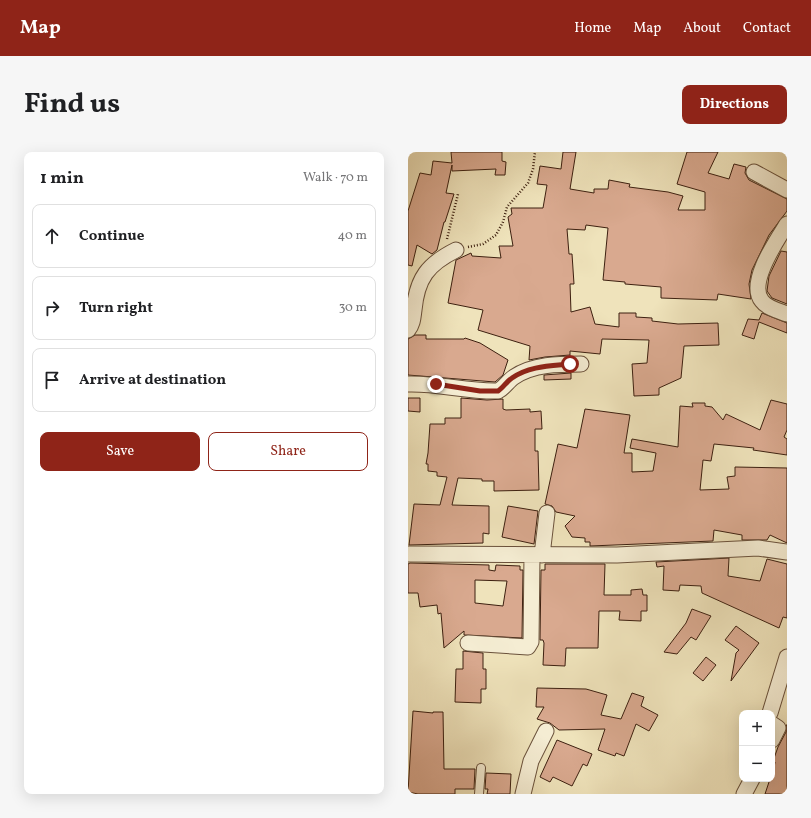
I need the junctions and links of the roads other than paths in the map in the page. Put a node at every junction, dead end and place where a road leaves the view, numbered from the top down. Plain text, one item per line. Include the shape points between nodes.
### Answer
1 (754, 172) dead end
2 (787, 190) edge
3 (787, 224) edge
4 (450, 253) road end
5 (787, 314) edge
6 (408, 330) edge
7 (581, 364) dead end
8 (408, 384) edge
9 (548, 513) dead end
10 (787, 552) edge
11 (408, 554) edge
12 (537, 555) junction
13 (468, 643) dead end
14 (787, 657) edge
15 (771, 710) edge
16 (775, 726) edge
17 (546, 732) dead end
18 (775, 734) edge
19 (482, 768) dead end
20 (750, 782) edge
21 (479, 794) edge
22 (524, 794) edge
23 (744, 794) edge

1 - 2 street
3 - 5 street via 762,268 759,291 761,301 767,306
4 - 6 street via 436,260 423,276
7 - 8 street via 530,369 512,378 498,391 480,391 436,384
9 - 12 street
10 - 12 street via 758,548 648,555
11 - 12 street
12 - 13 street via 531,642 528,647
14 - 15 street
16 - 18 street via 778,728
17 - 22 street via 531,761
19 - 21 lane
20 - 23 street

